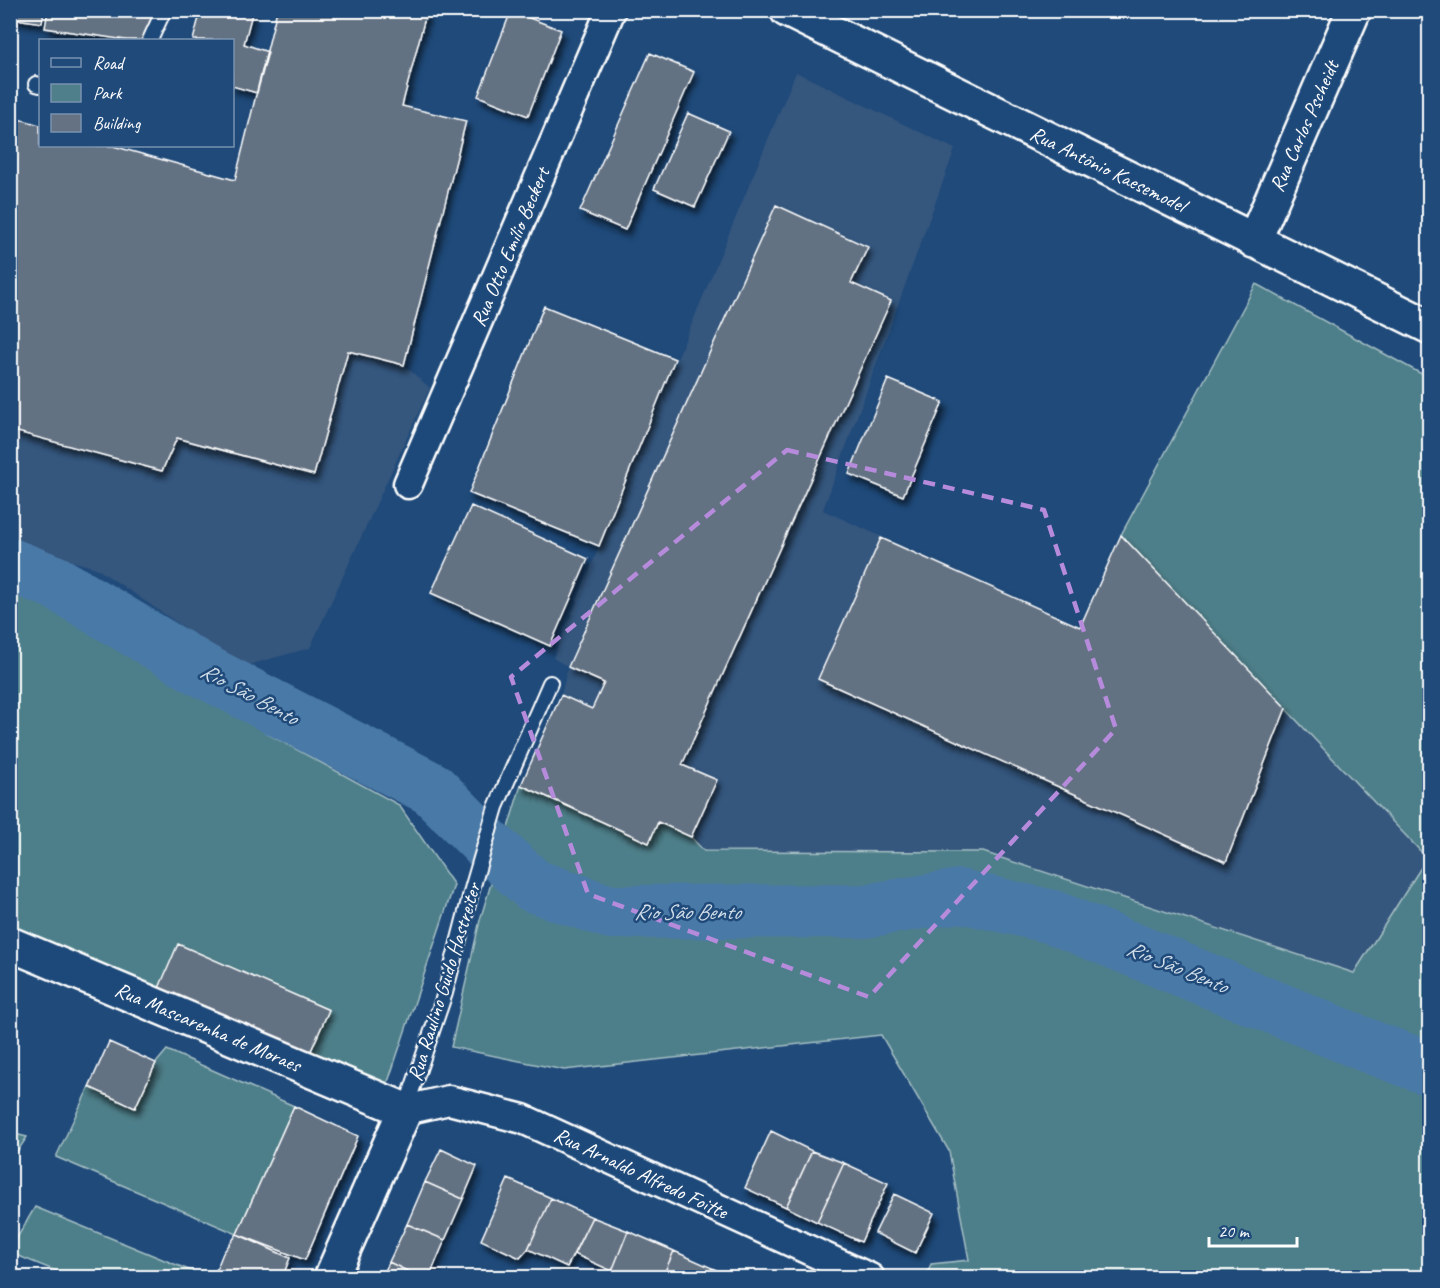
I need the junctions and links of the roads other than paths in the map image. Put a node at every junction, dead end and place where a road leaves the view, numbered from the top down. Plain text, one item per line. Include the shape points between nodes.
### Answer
1 (164, 10) edge
2 (611, 10) edge
3 (787, 10) edge
4 (1354, 10) edge
5 (150, 39) edge
6 (1254, 241) junction
7 (1430, 327) edge
8 (408, 484) dead end
9 (550, 683) dead end
10 (10, 944) edge
11 (405, 1110) junction
12 (332, 1278) edge
13 (870, 1278) edge

1 - 5 lane
2 - 8 street, Rua Otto Emílio Beckert
3 - 6 main road, Rua Antônio Kaesemodel
4 - 6 main road, Rua Carlos Pscheidt
6 - 7 main road, Rua Antônio Kaesemodel
9 - 11 lane, Rua Raulino Guido Hastreiter via 496,807 445,993
10 - 11 main road, Rua Mascarenha de Moraes
11 - 12 main road, Rua Raulino Guido Hastreiter
11 - 13 street, Rua Arnaldo Alfredo Foitte via 449,1100 524,1119

